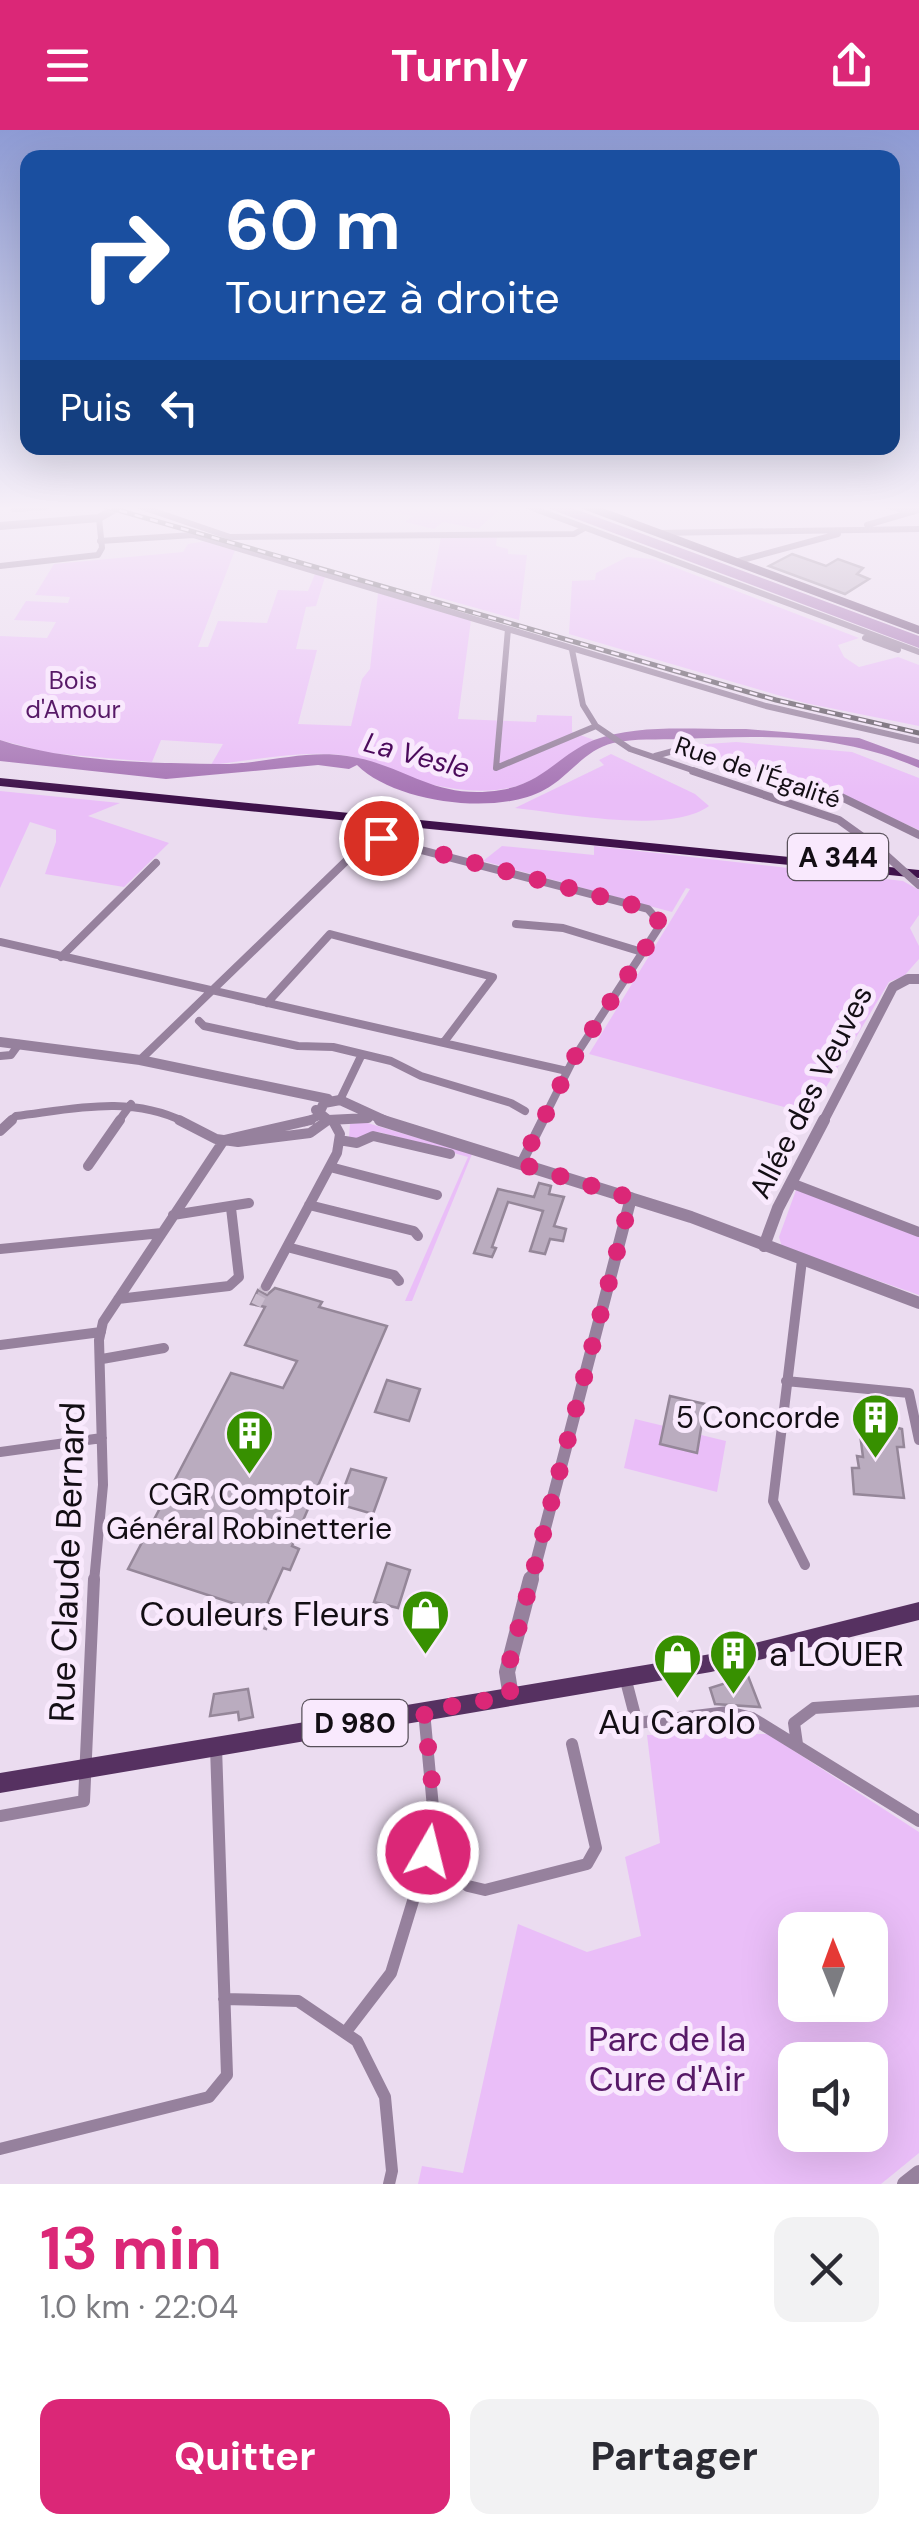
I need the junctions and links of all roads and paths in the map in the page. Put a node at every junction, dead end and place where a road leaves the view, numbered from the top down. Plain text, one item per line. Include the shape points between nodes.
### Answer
1 (417, 602) edge
2 (786, 602) edge
3 (842, 602) edge
4 (508, 629) junction
5 (919, 630) edge
6 (571, 649) junction
7 (919, 654) edge
8 (596, 726) junction
9 (607, 735) joint
10 (919, 742) edge
11 (655, 756) junction
12 (0, 778) edge
13 (919, 835) edge
14 (156, 863) dead end
15 (919, 866) edge
16 (919, 874) edge
17 (919, 885) edge
18 (516, 924) dead end
19 (0, 942) edge
20 (642, 952) junction
21 (61, 957) junction
22 (919, 979) edge
23 (210, 992) junction
24 (266, 1003) junction
25 (199, 1021) dead end
26 (0, 1042) edge
27 (444, 1042) junction
28 (18, 1044) junction
29 (362, 1054) junction
30 (0, 1056) edge
31 (140, 1060) junction
32 (567, 1072) junction
33 (276, 1091) junction
34 (340, 1102) junction
35 (131, 1104) junction
36 (525, 1111) dead end
37 (328, 1118) junction
38 (377, 1119) junction
39 (0, 1130) edge
40 (224, 1140) junction
41 (340, 1140) junction
42 (450, 1154) dead end
43 (521, 1164) junction
44 (88, 1166) dead end
45 (330, 1167) junction
46 (791, 1183) junction
47 (437, 1195) dead end
48 (249, 1203) dead end
49 (630, 1204) junction
50 (309, 1206) junction
51 (231, 1208) junction
52 (173, 1215) junction
53 (919, 1232) edge
54 (162, 1233) junction
55 (418, 1236) dead end
56 (760, 1245) junction
57 (287, 1247) junction
58 (0, 1250) edge
59 (802, 1260) junction
60 (399, 1281) dead end
61 (266, 1286) tunnel mouth
62 (118, 1298) junction
63 (919, 1304) edge
64 (101, 1332) junction
65 (0, 1345) edge
66 (164, 1348) dead end
67 (102, 1359) junction
68 (786, 1381) junction
69 (102, 1438) junction
70 (919, 1440) edge
71 (0, 1452) edge
72 (805, 1565) dead end
73 (919, 1610) edge
74 (625, 1677) junction
75 (511, 1696) junction
76 (919, 1702) edge
77 (424, 1711) junction
78 (637, 1724) joint
79 (572, 1744) dead end
80 (216, 1746) junction
81 (798, 1746) junction
82 (87, 1768) junction
83 (0, 1783) edge
84 (0, 1816) edge
85 (919, 1820) edge
86 (428, 1852) junction
87 (224, 1999) junction
88 (345, 2033) junction
89 (0, 2148) edge
90 (919, 2173) edge
91 (390, 2184) edge
92 (905, 2184) edge

1 - 4 street
2 - 7 street
3 - 5 main road
4 - 6 street
4 - 8 street via 496,768
6 - 8 street via 580,703
6 - 10 street via 806,718
8 - 9 street
9 - 11 street, Rue de l'Égalité
11 - 13 street via 677,750 829,792
11 - 17 street, Rue de l'Égalité, bridge via 828,815
12 - 15 highway, A 344
12 - 16 highway, A 344
14 - 21 street
18 - 20 street via 563,928
19 - 21 street
20 - 23 street via 661,924 648,909 371,837
20 - 32 street
21 - 23 street
22 - 46 street, Allée des Veuves via 893,987
23 - 24 street
23 - 31 street
24 - 27 street
24 - 27 street via 330,934 493,978
25 - 29 street
26 - 28 street
27 - 32 street
28 - 30 street via 11,1055
28 - 31 street
29 - 34 street
29 - 36 street
31 - 33 street
32 - 43 street
33 - 34 street
33 - 37 street
34 - 37 street via 321,1106
34 - 37 street via 348,1113
34 - 38 street
35 - 39 street via 16,1116
35 - 40 street
35 - 44 street
37 - 38 street
37 - 40 street via 310,1133
37 - 41 street
38 - 43 street
40 - 52 street, Rue Claude Bernard
41 - 42 street via 357,1143 373,1136
41 - 45 street
43 - 49 street
45 - 47 street
45 - 50 street
46 - 53 street
46 - 56 street, Allée des Veuves
48 - 51 street
49 - 56 street
49 - 75 street via 507,1672
50 - 55 street
50 - 57 street
51 - 52 street
51 - 62 street via 239,1278 229,1286
52 - 54 street, Rue Claude Bernard
54 - 58 street
54 - 62 street, Rue Claude Bernard
56 - 59 street
57 - 60 street
57 - 61 street
59 - 63 street
59 - 68 street
62 - 64 street, Rue Claude Bernard
64 - 65 street
64 - 67 street, Rue Claude Bernard
66 - 67 street, Rue Claude Bernard
67 - 69 street, Rue Claude Bernard
68 - 70 street via 910,1393
68 - 72 street via 773,1501
69 - 71 street
69 - 82 street, Rue Claude Bernard
73 - 74 main road, D 980 via 711,1663
74 - 75 main road, D 980
74 - 78 street
75 - 77 main road, D 980
76 - 81 street via 814,1708 794,1723
77 - 80 main road, D 980
77 - 86 street via 436,1818
78 - 81 street via 728,1712 752,1718
79 - 86 street via 596,1848 587,1864 485,1890 468,1886
80 - 82 main road, D 980
80 - 87 street
81 - 85 street
82 - 83 main road, D 980
82 - 84 street via 84,1802
86 - 88 street via 390,1973
87 - 88 street via 298,2001
87 - 89 street via 227,2075 210,2097
88 - 91 street via 357,2041 385,2097
90 - 92 street

